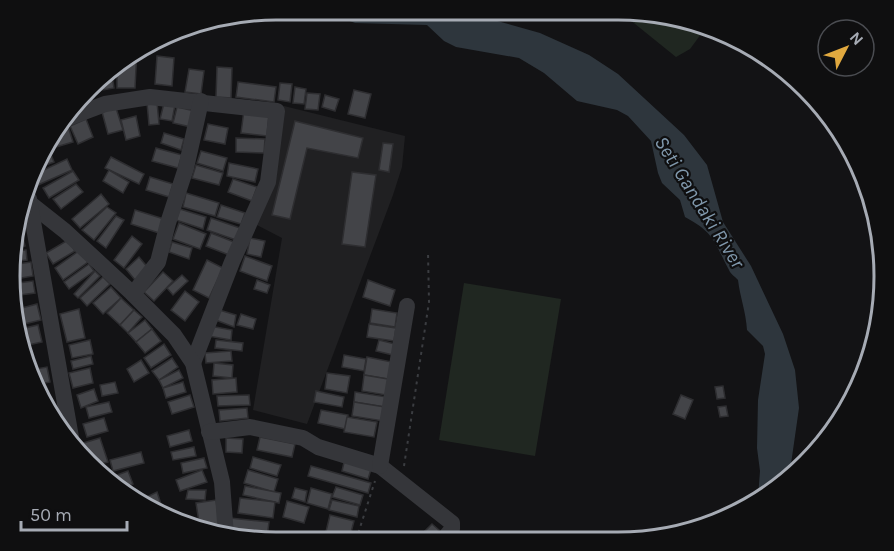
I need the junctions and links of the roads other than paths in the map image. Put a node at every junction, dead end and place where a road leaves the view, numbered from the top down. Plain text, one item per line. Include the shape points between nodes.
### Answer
1 (201, 101) junction
2 (76, 115) edge
3 (31, 200) edge
4 (28, 208) edge
5 (133, 294) junction
6 (407, 306) dead end
7 (193, 363) junction
8 (69, 427) edge
9 (209, 432) junction
10 (380, 466) junction
11 (225, 527) edge
12 (450, 532) edge

1 - 2 street via 150,97 105,104
1 - 5 street via 158,262
1 - 7 street via 277,111 268,182
3 - 5 street
4 - 8 street
5 - 7 street via 174,335
6 - 10 street
7 - 9 street
9 - 10 street via 250,427 303,438 318,447
9 - 11 street via 222,482
10 - 12 street via 452,523

